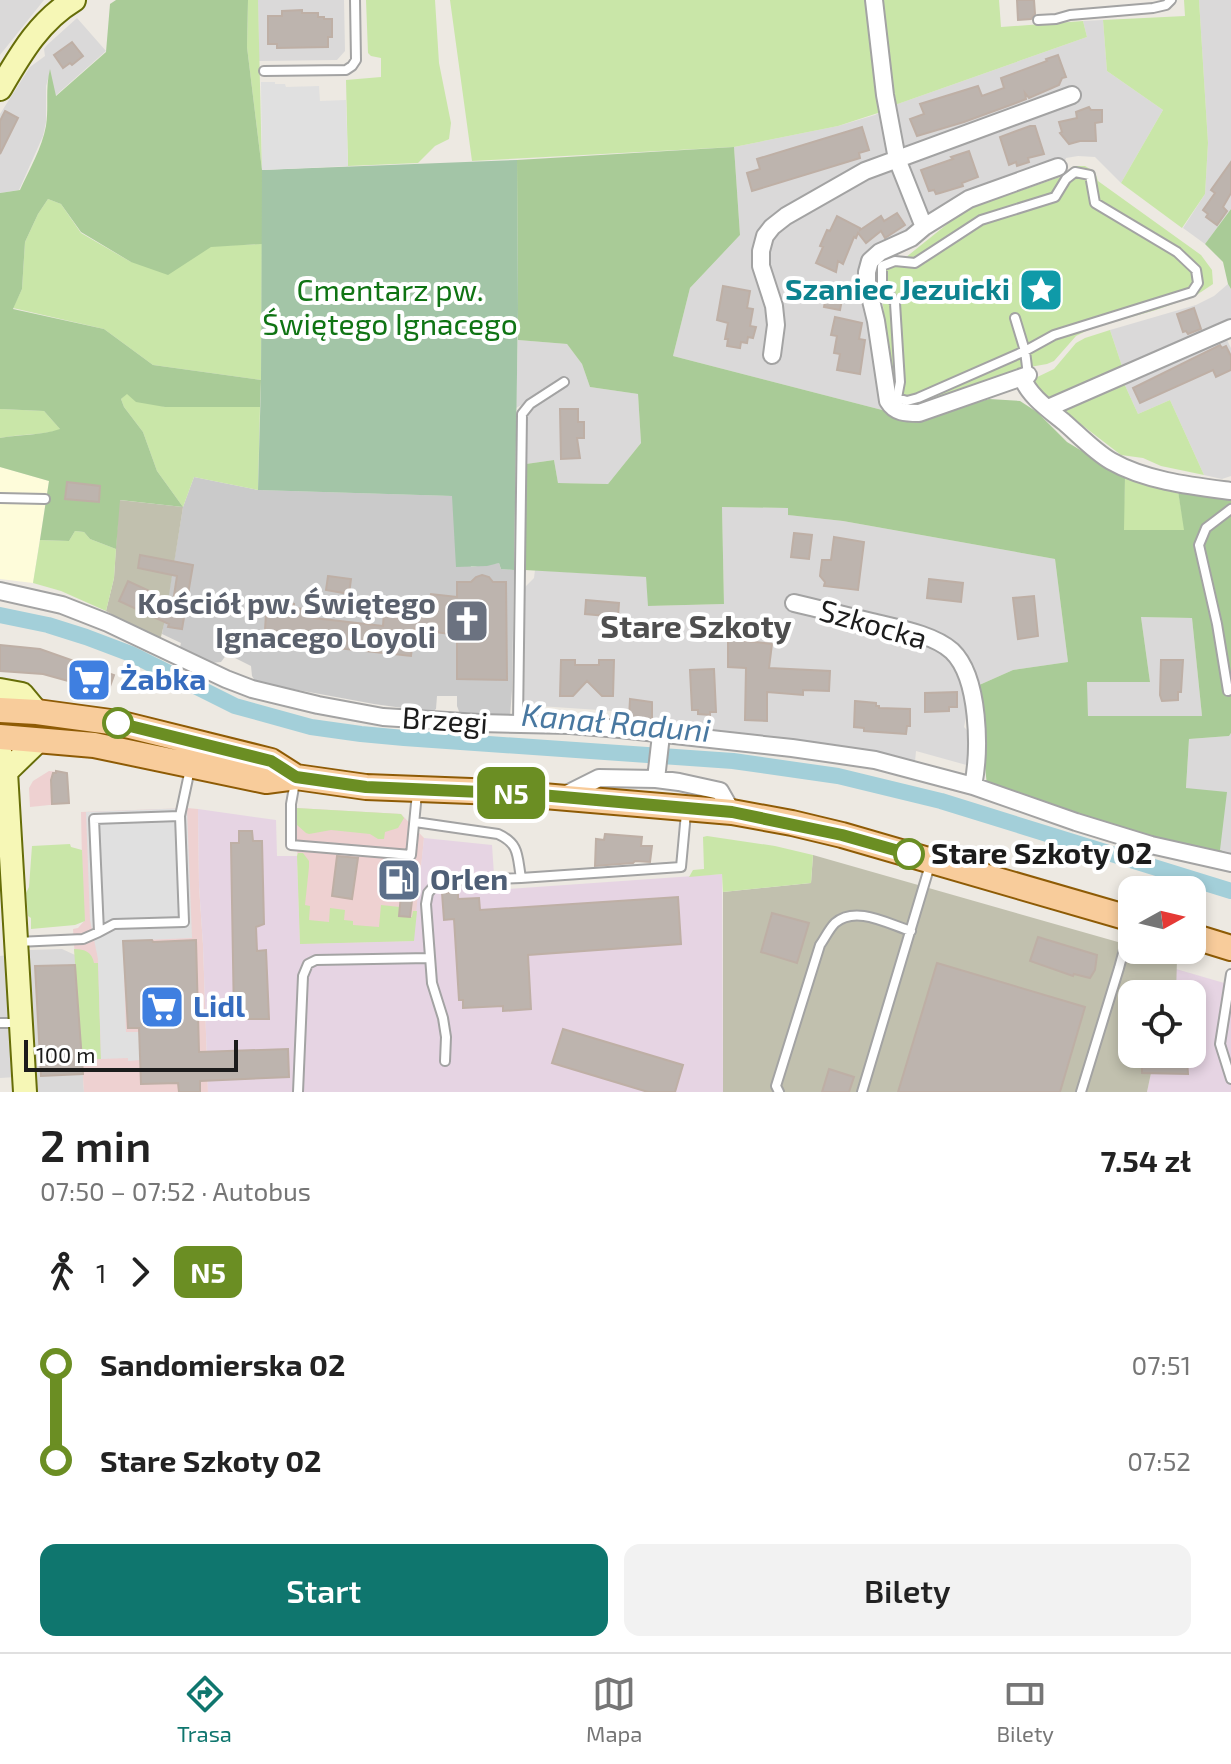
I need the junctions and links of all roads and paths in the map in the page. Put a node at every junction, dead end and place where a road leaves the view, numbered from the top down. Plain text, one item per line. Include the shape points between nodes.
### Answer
1 (74, 0) edge
2 (355, 0) edge
3 (874, 0) edge
4 (1083, 0) edge
5 (1171, 0) edge
6 (1084, 13) junction
7 (1038, 20) dead end
8 (264, 71) dead end
9 (0, 89) edge
10 (1072, 95) dead end
11 (897, 159) junction
12 (1058, 167) dead end
13 (924, 227) junction
14 (1015, 318) dead end
15 (1231, 328) edge
16 (1025, 351) junction
17 (772, 355) dead end
18 (1025, 376) junction
19 (564, 382) dead end
20 (1048, 408) junction
21 (1231, 491) edge
22 (0, 498) edge
23 (45, 499) dead end
24 (1231, 509) edge
25 (0, 591) edge
26 (794, 603) dead end
27 (0, 690) edge
28 (1228, 691) dead end
29 (0, 710) edge
30 (37, 712) junction
31 (518, 724) junction
32 (0, 737) edge
33 (661, 738) junction
34 (39, 740) junction
35 (2, 763) edge
36 (191, 764) junction
37 (657, 772) junction
38 (296, 777) junction
39 (973, 786) junction
40 (417, 789) junction
41 (561, 797) junction
42 (687, 808) junction
43 (732, 812) junction
44 (180, 816) junction
45 (415, 822) junction
46 (932, 861) junction
47 (1231, 863) edge
48 (521, 878) junction
49 (1118, 915) edge
50 (911, 931) junction
51 (99, 932) junction
52 (1206, 940) edge
53 (16, 942) junction
54 (1231, 948) edge
55 (430, 958) junction
56 (1120, 964) edge
57 (1231, 974) edge
58 (10, 1023) edge
59 (445, 1061) dead end
60 (1231, 1079) edge
61 (25, 1092) edge
62 (298, 1092) edge
63 (779, 1092) edge
64 (862, 1092) edge
65 (1081, 1092) edge

1 - 9 street via 33,35
2 - 8 lane via 352,66
3 - 11 street
4 - 6 lane
5 - 6 lane via 1153,8
6 - 7 lane
10 - 11 street
11 - 13 street
11 - 17 street via 786,216 765,236 761,266 774,306
12 - 13 street via 969,199
13 - 18 street via 880,252 867,272 892,408 919,413
14 - 16 lane
15 - 20 street
16 - 16 lane via 918,398 897,398 895,303 882,284 882,266 915,263 981,220 1055,197 1075,172 1090,175 1095,203 1177,252 1196,270 1198,283 1192,292 1054,335
16 - 18 lane
18 - 20 street via 1026,387
19 - 31 lane via 522,414
20 - 21 street via 1110,461 1143,474
22 - 23 lane
24 - 28 lane via 1206,528 1199,545
25 - 31 street, Brzegi via 62,605 252,689 383,717
26 - 39 street, Szkocka via 916,633 952,652 972,691 977,752
27 - 30 street via 22,694
29 - 30 main road
30 - 38 main road via 118,723 256,757
31 - 33 street, Brzegi via 570,725
32 - 34 main road
33 - 37 street
33 - 39 street, Brzegi via 875,760
34 - 35 street
34 - 36 main road
35 - 53 street
36 - 38 main road via 266,781
36 - 44 lane
37 - 41 street via 599,778
37 - 43 street via 720,791
38 - 40 main road
38 - 45 lane via 291,848 411,855
39 - 47 street, Brzegi via 1091,827
40 - 41 main road
40 - 45 lane
41 - 42 main road
42 - 43 main road
42 - 48 lane via 681,867
43 - 46 main road
44 - 51 lane via 184,922 114,924
44 - 51 lane via 94,819
45 - 48 lane via 510,840
46 - 49 main road
46 - 50 lane
48 - 55 lane via 435,885 426,904
50 - 63 lane via 861,915 843,917 832,926 820,945 776,1086
50 - 64 lane
51 - 53 lane via 83,939
52 - 54 main road
53 - 58 street
55 - 59 lane via 446,1037
55 - 62 lane via 308,964 303,976
56 - 65 lane
57 - 60 lane via 1220,1044
58 - 61 street

